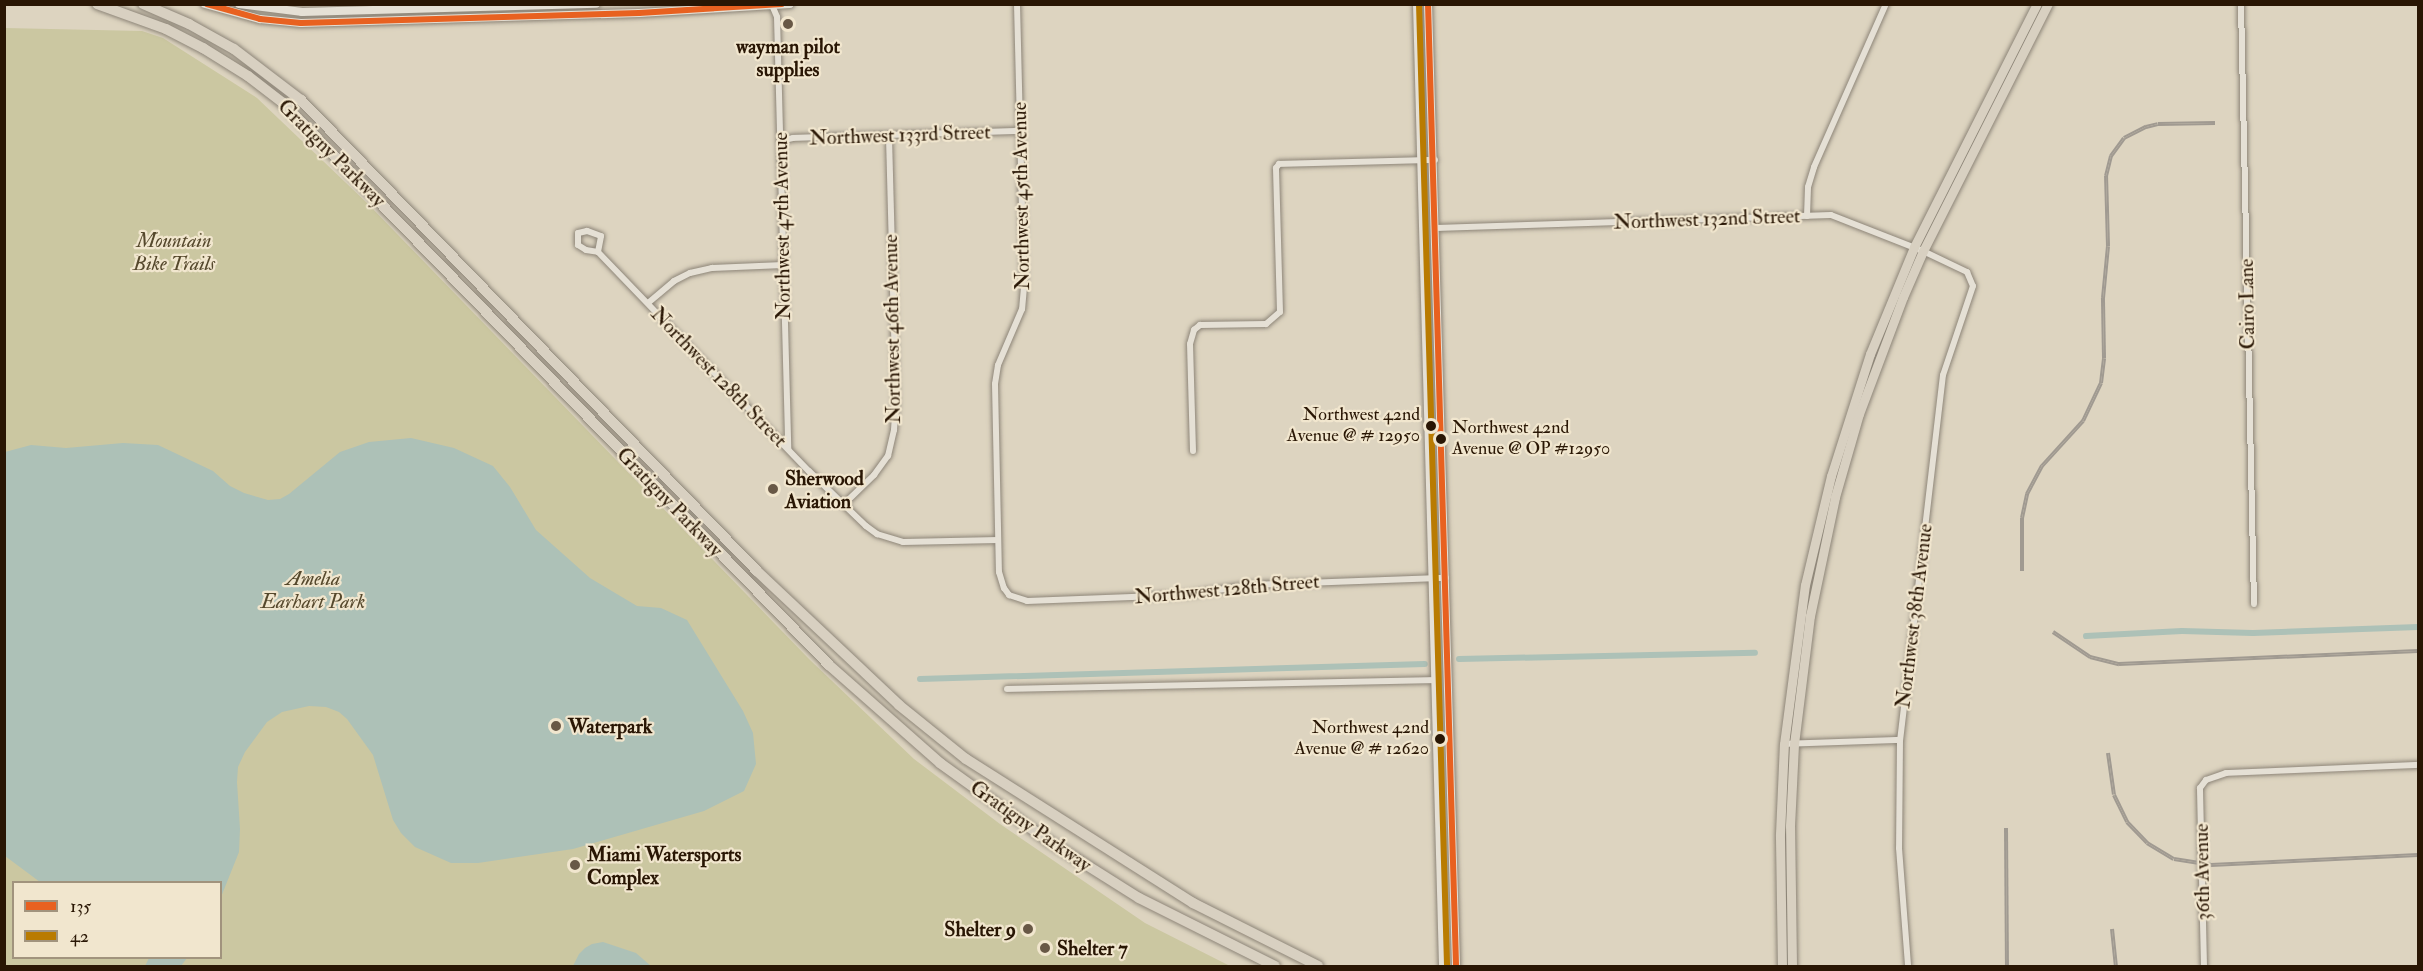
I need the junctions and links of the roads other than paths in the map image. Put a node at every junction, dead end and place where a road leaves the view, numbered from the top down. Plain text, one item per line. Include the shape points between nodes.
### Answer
1 (97, 4) edge
2 (143, 4) edge
3 (205, 4) edge
4 (239, 4) edge
5 (596, 4) edge
6 (790, 4) edge
7 (1017, 4) edge
8 (1417, 4) edge
9 (1428, 4) edge
10 (1886, 4) edge
11 (2037, 4) edge
12 (2048, 4) edge
13 (2241, 4) edge
14 (770, 5) edge
15 (435, 9) junction
16 (435, 20) junction
17 (1020, 131) junction
18 (889, 135) junction
19 (780, 141) junction
20 (1434, 160) junction
21 (1421, 161) junction
22 (1807, 216) junction
23 (1423, 228) junction
24 (1436, 228) junction
25 (1919, 249) junction
26 (598, 252) dead end
27 (783, 265) junction
28 (1967, 272) joint
29 (648, 303) junction
30 (788, 449) junction
31 (1193, 451) dead end
32 (1443, 453) junction
33 (1429, 454) junction
34 (844, 504) junction
35 (1431, 515) junction
36 (1444, 515) junction
37 (998, 540) junction
38 (1432, 578) junction
39 (1446, 578) junction
40 (1010, 595) joint
41 (2254, 604) dead end
42 (1435, 680) junction
43 (1007, 689) dead end
44 (1900, 740) junction
45 (1789, 744) junction
46 (2418, 765) edge
47 (1438, 793) junction
48 (1452, 793) junction
49 (1455, 924) junction
50 (1442, 925) junction
51 (1275, 966) edge
52 (1318, 966) edge
53 (1443, 966) edge
54 (1456, 966) edge
55 (1782, 966) edge
56 (1792, 966) edge
57 (1908, 966) edge
58 (2204, 966) edge

1 - 51 highway, Gratigny Parkway via 166,29 203,48 283,103 821,657 940,763 1050,842 1139,898
2 - 52 highway, Gratigny Parkway via 234,49 301,100 757,571 899,705 966,759 1183,896
3 - 16 main road via 236,15 274,21
4 - 15 main road via 302,12
5 - 15 main road
6 - 14 main road
7 - 17 street, Northwest 45th Avenue
8 - 21 main road
9 - 20 main road
10 - 22 street via 1814,167 1808,187
11 - 25 main road
12 - 25 main road
13 - 41 street, Cairo Lane
14 - 16 main road via 683,12
14 - 19 street, Northwest 47th Avenue via 777,17
15 - 16 main road
17 - 18 street, Northwest 133rd Street
17 - 37 street, Northwest 45th Avenue via 1023,309 998,365 995,384
18 - 19 street, Northwest 133rd Street
18 - 34 street, Northwest 46th Avenue via 896,404 893,436 888,456
19 - 27 street, Northwest 47th Avenue
20 - 21 street
20 - 24 main road
21 - 23 main road
21 - 31 street via 1279,164 1275,173 1280,312 1266,324 1200,326 1194,330 1190,344
22 - 24 street, Northwest 132nd Street
22 - 25 street, Northwest 132nd Street via 1831,215
23 - 24 main road
23 - 33 main road
24 - 32 main road
25 - 28 street, Northwest 132nd Street
25 - 45 main road via 1874,371 1836,497 1810,616
26 - 29 street, Northwest 128th Street
27 - 29 street via 712,268 690,273
27 - 30 street, Northwest 47th Avenue
28 - 44 street, Northwest 38th Avenue via 1973,286 1943,375
29 - 30 street, Northwest 128th Street
30 - 34 street, Northwest 128th Street
32 - 33 main road
32 - 36 main road
33 - 35 main road
34 - 37 street, Northwest 128th Street via 877,534 903,542
35 - 36 main road
35 - 38 main road
36 - 39 main road
37 - 40 street, Northwest 45th Avenue via 1000,578
38 - 39 street, Northwest 128th Street
38 - 40 street, Northwest 128th Street via 1251,585 1184,596 1027,601
38 - 42 main road
39 - 48 main road
42 - 43 street
42 - 47 main road
44 - 45 street
44 - 57 street, Northwest 38th Avenue via 1899,848
45 - 55 main road via 1780,834
45 - 56 main road
46 - 58 street, 36th Avenue via 2226,773 2206,780 2200,788
47 - 48 main road
47 - 50 main road
48 - 49 main road
49 - 50 main road
49 - 54 main road
50 - 53 main road

